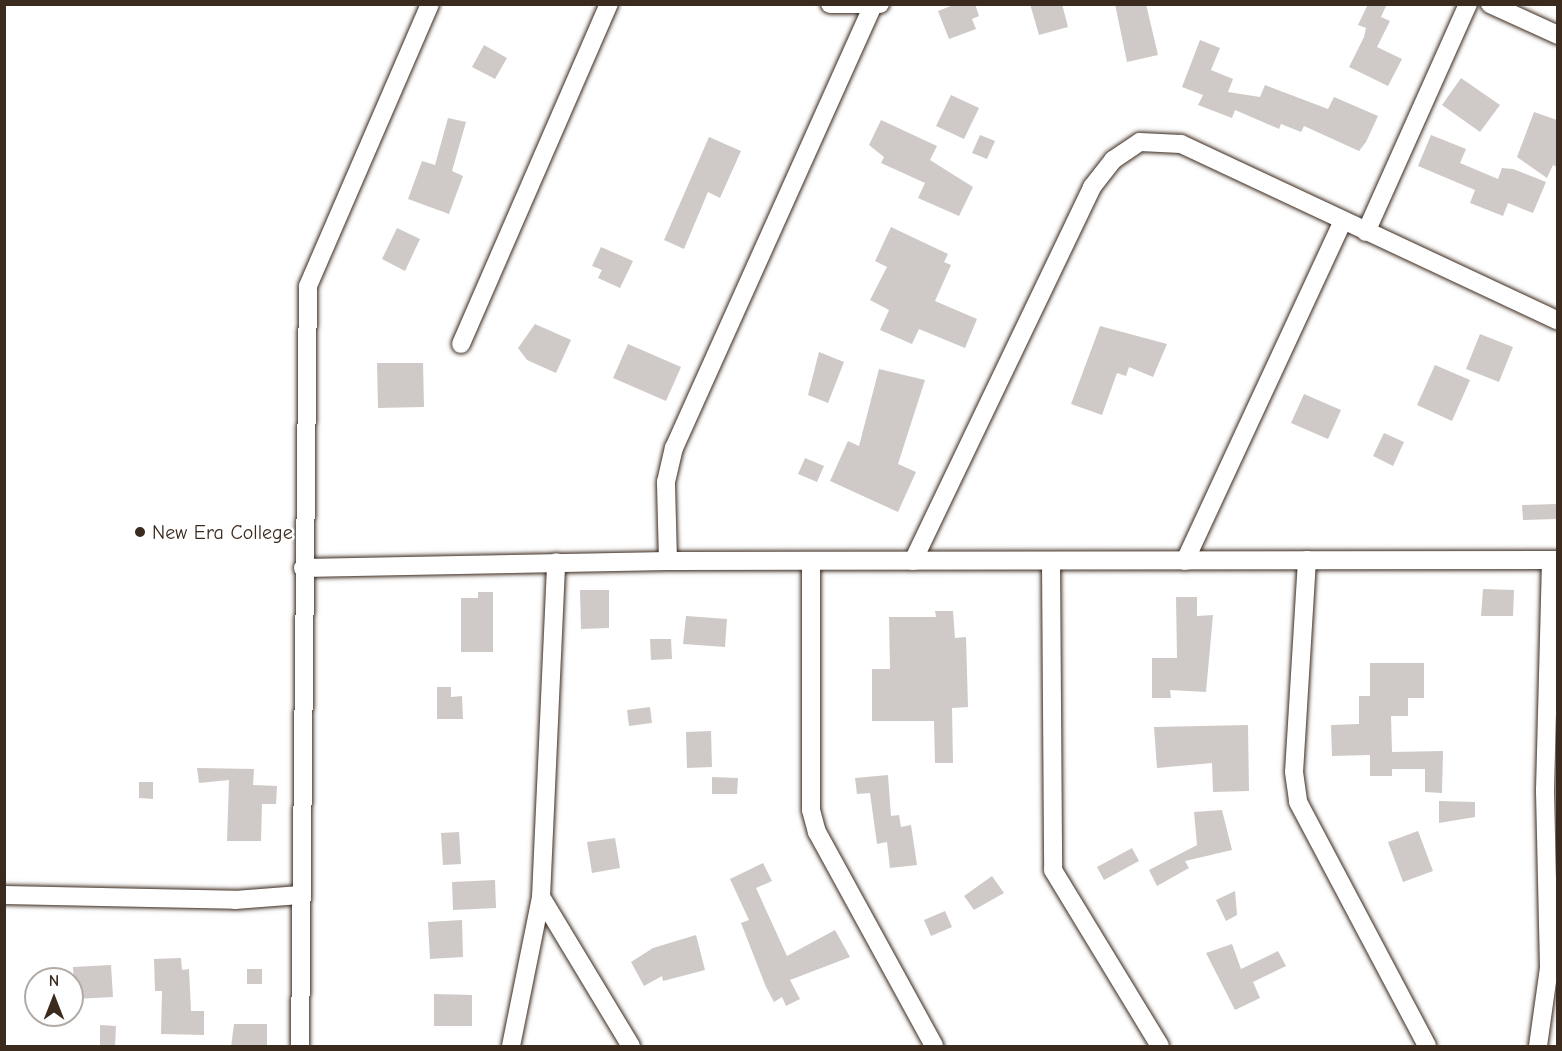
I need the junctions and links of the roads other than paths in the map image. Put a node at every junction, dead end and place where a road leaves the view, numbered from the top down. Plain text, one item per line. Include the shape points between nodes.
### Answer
1 (430, 4) edge
2 (609, 4) edge
3 (830, 4) edge
4 (1468, 4) edge
5 (1490, 4) edge
6 (876, 6) edge
7 (1557, 35) edge
8 (1343, 221) junction
9 (1366, 232) junction
10 (1557, 321) edge
11 (461, 344) dead end
12 (1307, 560) junction
13 (1554, 560) edge
14 (668, 561) junction
15 (913, 561) junction
16 (1051, 561) junction
17 (1185, 561) junction
18 (556, 562) junction
19 (811, 562) junction
20 (303, 568) junction
21 (4, 895) edge
22 (300, 895) junction
23 (541, 897) junction
24 (300, 1047) edge
25 (511, 1047) edge
26 (631, 1047) edge
27 (934, 1047) edge
28 (1160, 1047) edge
29 (1427, 1047) edge
30 (1538, 1047) edge

1 - 20 street via 308,286
2 - 11 street
3 - 6 street
4 - 9 street
5 - 7 street
6 - 14 street via 674,448 666,482
8 - 9 street
8 - 15 street via 1180,144 1150,141 1124,150 1092,187 1049,267
8 - 17 street
9 - 10 street
12 - 13 street
12 - 17 street
12 - 29 street via 1294,772 1298,802
13 - 30 street via 1545,790 1549,968
14 - 18 street
14 - 19 street
15 - 16 street
15 - 19 street
16 - 17 street
16 - 28 street via 1053,870
18 - 20 street
18 - 23 street
19 - 27 street via 811,810 817,832
20 - 22 street
21 - 22 street via 235,900
22 - 24 street
23 - 25 street
23 - 26 street

